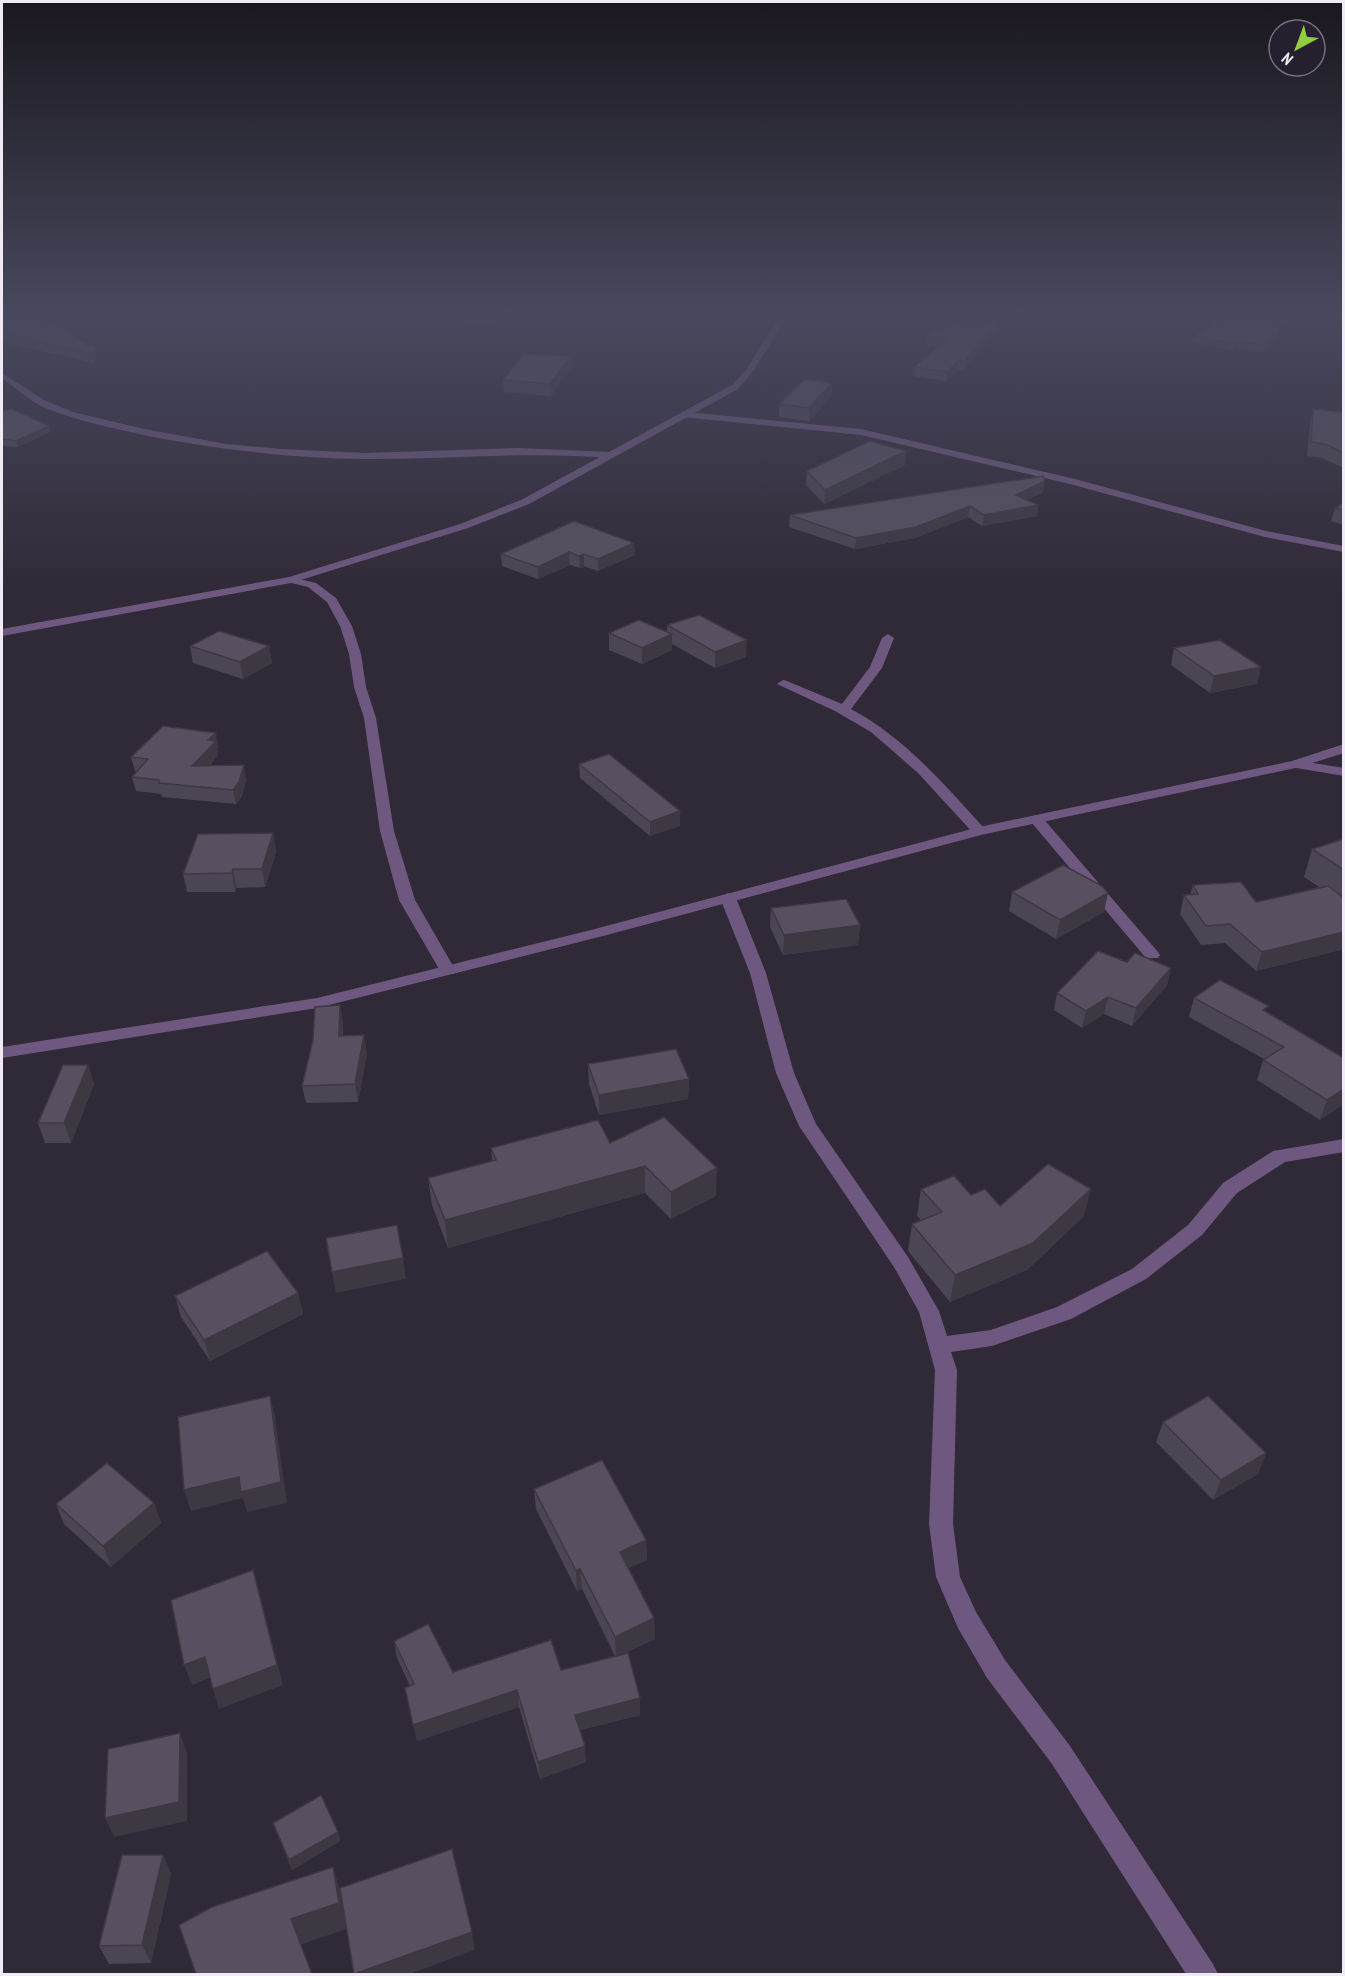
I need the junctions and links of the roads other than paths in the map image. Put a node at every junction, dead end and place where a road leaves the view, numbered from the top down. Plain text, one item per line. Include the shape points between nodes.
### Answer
1 (64, 410) edge
2 (694, 410) edge
3 (686, 415) junction
4 (611, 455) junction
5 (1344, 549) edge
6 (291, 580) junction
7 (2, 633) edge
8 (888, 638) dead end
9 (783, 684) dead end
10 (844, 710) junction
11 (1344, 748) edge
12 (1295, 764) junction
13 (1344, 772) edge
14 (1036, 819) junction
15 (979, 831) junction
16 (728, 898) junction
17 (1152, 956) dead end
18 (448, 971) junction
19 (2, 1053) edge
20 (1344, 1145) edge
21 (940, 1345) junction
22 (1203, 1974) edge

1 - 4 street via 169,437 271,452 346,456 553,451
2 - 3 street
3 - 4 street
3 - 5 street via 861,432 1072,481 1265,534
4 - 6 street via 505,510
6 - 7 street
6 - 18 street via 312,585 332,600 346,626 370,718 387,831 407,900
8 - 10 street via 876,668
9 - 10 street
10 - 15 street via 894,745
11 - 12 street
12 - 13 street
12 - 14 street
14 - 15 street
14 - 17 street
15 - 16 street
16 - 18 street
16 - 21 street via 759,973 785,1073 808,1126 901,1262 929,1311
18 - 19 street via 317,1003
20 - 21 street via 1280,1156 1230,1188 1195,1230 1139,1274 1064,1313 992,1338
21 - 22 street via 946,1370 941,1524 948,1577 967,1620 996,1669 1061,1755

